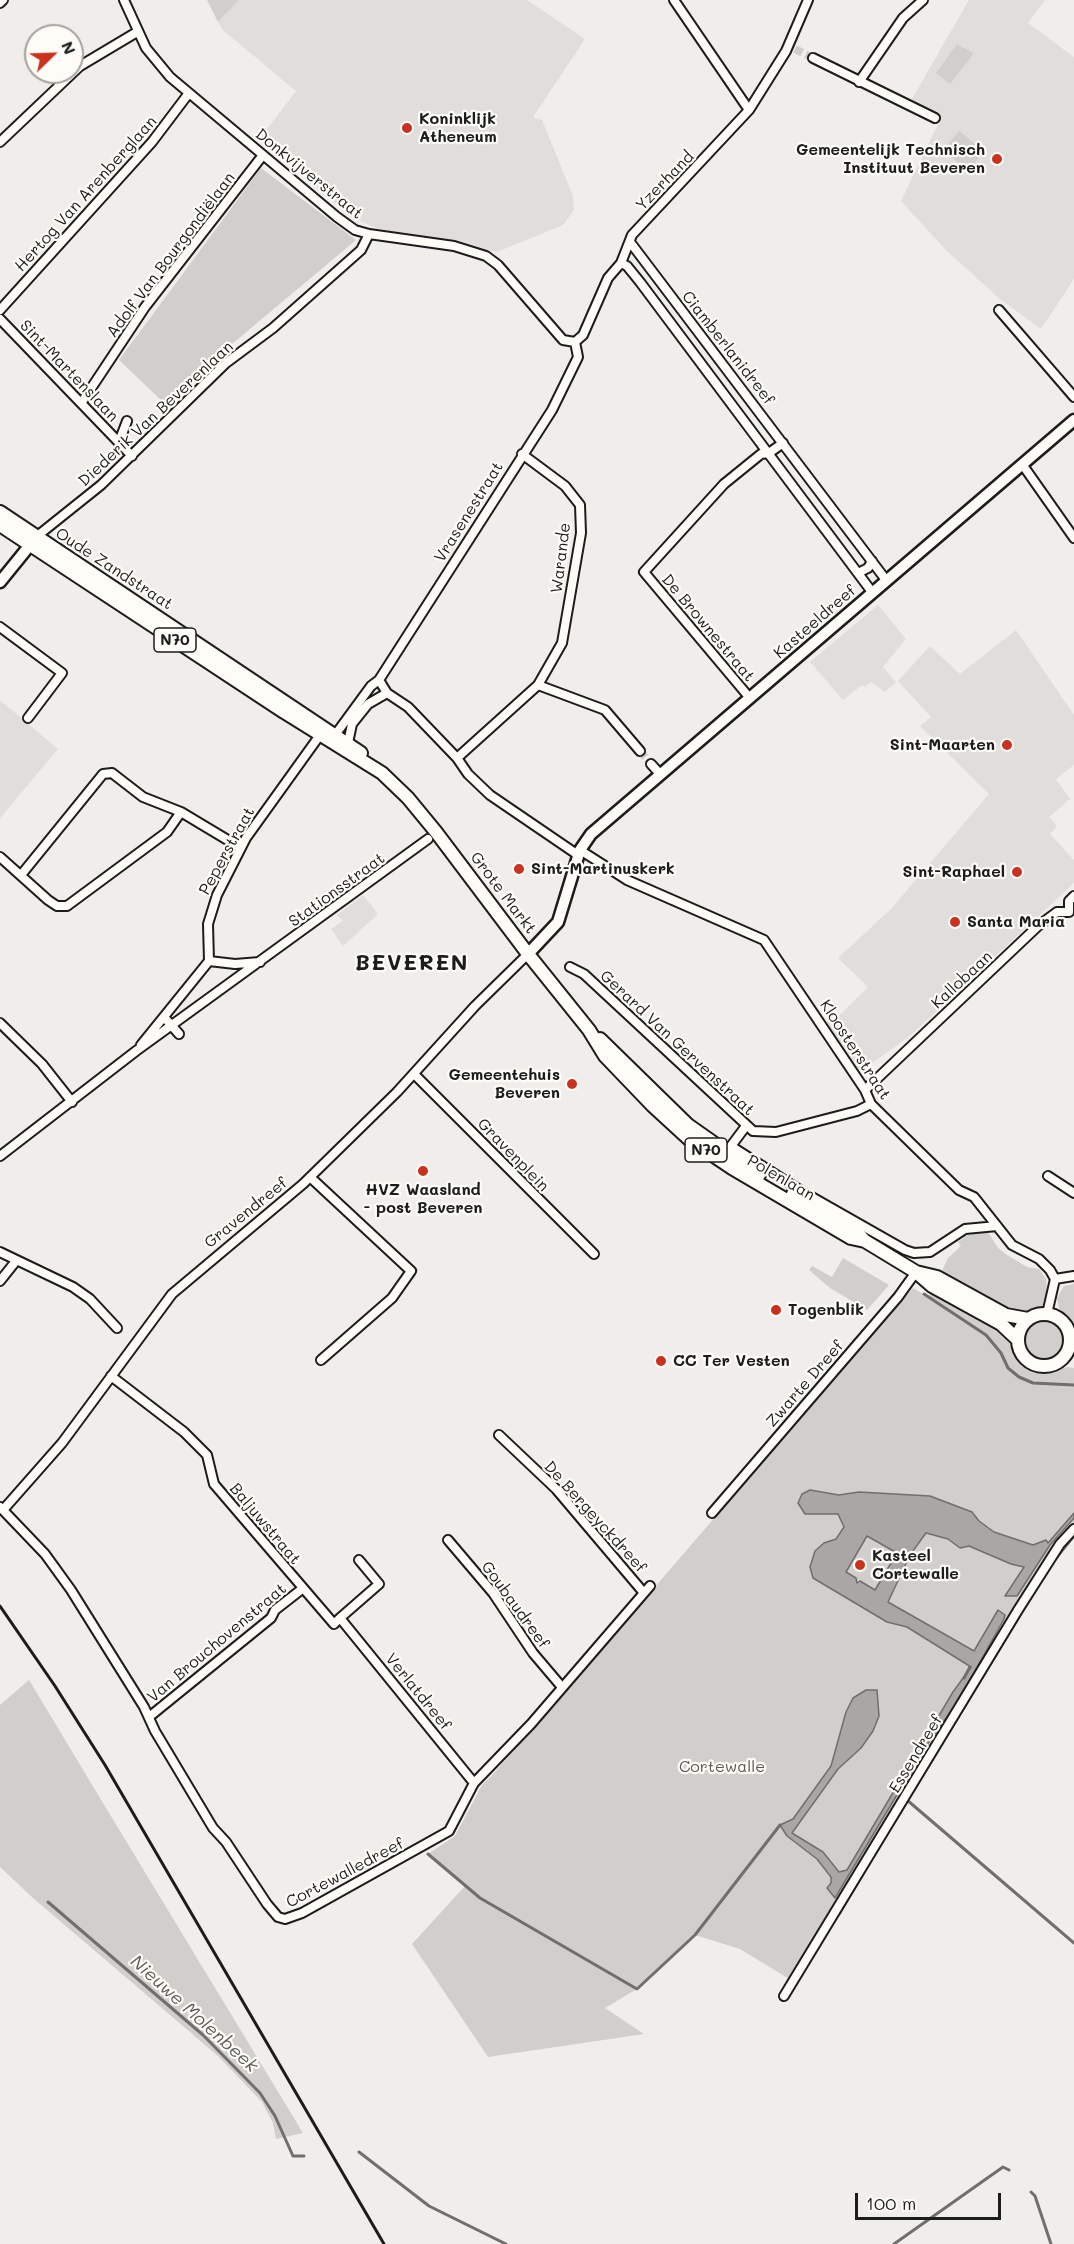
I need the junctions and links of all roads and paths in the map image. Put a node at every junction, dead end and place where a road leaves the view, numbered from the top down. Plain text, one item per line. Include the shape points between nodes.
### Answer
1 (124, 0) edge
2 (674, 0) edge
3 (808, 0) edge
4 (923, 0) edge
5 (137, 32) junction
6 (813, 58) tunnel mouth
7 (860, 82) junction
8 (189, 93) junction
9 (749, 110) junction
10 (935, 118) dead end
11 (0, 142) edge
12 (263, 155) junction
13 (369, 234) junction
14 (630, 242) junction
15 (621, 263) junction
16 (651, 270) junction
17 (640, 282) junction
18 (2, 304) edge
19 (999, 310) dead end
20 (0, 319) edge
21 (575, 342) junction
22 (1074, 397) edge
23 (82, 402) junction
24 (1074, 420) edge
25 (128, 421) dead end
26 (119, 442) junction
27 (783, 442) junction
28 (769, 453) junction
29 (522, 454) junction
30 (132, 456) junction
31 (1022, 464) junction
32 (0, 512) edge
33 (0, 525) edge
34 (1074, 538) edge
35 (33, 541) junction
36 (872, 561) junction
37 (858, 573) junction
38 (886, 580) junction
39 (0, 582) edge
40 (873, 592) junction
41 (0, 627) edge
42 (379, 680) junction
43 (538, 685) junction
44 (387, 693) junction
45 (749, 697) junction
46 (28, 718) dead end
47 (328, 734) junction
48 (348, 743) junction
49 (640, 751) tunnel mouth
50 (457, 758) junction
51 (651, 764) tunnel mouth
52 (374, 767) junction
53 (660, 774) junction
54 (181, 812) junction
55 (428, 839) dead end
56 (242, 848) junction
57 (579, 852) junction
58 (0, 858) edge
59 (21, 875) junction
60 (1074, 896) edge
61 (1071, 914) edge
62 (528, 954) junction
63 (209, 961) junction
64 (261, 962) junction
65 (570, 967) dead end
66 (164, 1017) junction
67 (0, 1023) edge
68 (172, 1026) junction
69 (178, 1034) dead end
70 (136, 1051) junction
71 (414, 1074) junction
72 (865, 1090) junction
73 (72, 1102) junction
74 (871, 1104) junction
75 (746, 1126) junction
76 (0, 1156) edge
77 (1048, 1176) dead end
78 (310, 1177) junction
79 (1074, 1193) edge
80 (997, 1227) junction
81 (0, 1252) edge
82 (594, 1254) dead end
83 (16, 1261) junction
84 (916, 1272) junction
85 (1074, 1276) edge
86 (1055, 1279) junction
87 (0, 1281) edge
88 (1047, 1314) junction
89 (1028, 1319) junction
90 (117, 1328) dead end
91 (1017, 1339) junction
92 (1072, 1346) edge
93 (321, 1360) dead end
94 (1059, 1362) junction
95 (1074, 1364) edge
96 (111, 1376) junction
97 (499, 1435) dead end
98 (2, 1509) edge
99 (712, 1513) dead end
100 (1074, 1529) edge
101 (448, 1540) dead end
102 (359, 1560) dead end
103 (650, 1586) dead end
104 (302, 1589) junction
105 (644, 1593) junction
106 (340, 1618) junction
107 (561, 1686) junction
108 (149, 1717) junction
109 (474, 1783) junction
110 (784, 1996) dead end

1 - 5 street, Donkvijverstraat
2 - 9 street
3 - 9 street, Yzerhand via 792,47
4 - 7 street via 903,18
5 - 8 street, Donkvijverstraat via 157,63
5 - 11 street via 80,66
6 - 7 street
7 - 10 street
8 - 12 street, Donkvijverstraat
8 - 18 street, Hertog Van Arenberglaan via 152,142
9 - 14 street, Yzerhand via 632,235
12 - 13 street, Donkvijverstraat via 337,217
12 - 23 street, Adolf Van Bourgondiëlaan via 145,307
13 - 21 street, Donkvijverstraat via 454,246 486,256 563,340
13 - 30 street, Diederik Van Beverenlaan via 361,250 213,375
14 - 15 street, Yzerhand
14 - 16 street, Ciamberlanidreef
15 - 17 street, Ciamberlanidreef
15 - 21 street, Yzerhand via 611,272 583,335
16 - 17 street via 643,272
16 - 27 street, Ciamberlanidreef
17 - 28 street, Ciamberlanidreef
19 - 22 street
20 - 23 street, Sint-Martenslaan
21 - 29 street, Vrasenestraat via 578,357 552,410
23 - 26 street, Sint-Martenslaan
24 - 31 street, Kasteeldreef
25 - 26 street, Sint-Martenslaan
26 - 30 street, Sint-Martenslaan
27 - 28 street
27 - 36 street, Ciamberlanidreef
28 - 37 street, Ciamberlanidreef
28 - 45 street, De Brownestraat via 761,454 724,484 644,572
29 - 42 street, Vrasenestraat
29 - 43 street, Warande via 566,486 580,505 581,533 562,643
30 - 35 street, Diederik Van Beverenlaan
31 - 34 street
31 - 38 street, Kasteeldreef
32 - 35 main road, Oude Zandstraat / N70
33 - 35 main road, Oude Zandstraat / N70
35 - 39 street
35 - 47 main road, Oude Zandstraat / N70
36 - 37 street
36 - 38 street, Ciamberlanidreef
37 - 40 street, Ciamberlanidreef
38 - 40 street, Kasteeldreef
40 - 45 street, Kasteeldreef
41 - 46 street via 62,673
42 - 44 street
42 - 47 street
43 - 49 street via 605,710
43 - 50 street, Warande
44 - 48 street via 368,704 352,724
44 - 50 street via 408,707
45 - 53 street, Kasteeldreef
47 - 48 main road, Grote Markt / N70
47 - 52 main road, Grote Markt / N70
47 - 56 street, Peperstraat via 273,798
48 - 52 main road, Grote Markt / N70
50 - 57 street via 490,795
51 - 53 street
52 - 62 main road, Grote Markt / N70 via 408,798
53 - 57 street, Kasteeldreef via 600,826
54 - 56 street
54 - 59 street via 167,832 67,906 57,906 48,900
54 - 59 street via 143,796 112,773 103,774
55 - 64 street, Stationsstraat
56 - 63 street, Peperstraat via 211,908
57 - 62 street, Grote Markt via 558,922
57 - 72 street, Kloosterstraat via 627,880 764,940
58 - 59 street
60 - 61 street, Kallobaan via 1069,901
61 - 72 street, Kallobaan via 1057,912 1038,926
62 - 71 street, Gravendreef
62 - 84 main road, Polenlaan / N70 via 589,1030 688,1125 762,1177 855,1230 864,1241
63 - 64 street
63 - 66 street, Stationsstraat
64 - 68 street, Stationsstraat
65 - 75 street, Gerard Van Gervenstraat via 592,981
66 - 68 street
66 - 70 street, Stationsstraat
67 - 73 street via 42,1064
68 - 69 street
68 - 70 street, Stationsstraat
70 - 73 street, Stationsstraat
71 - 78 street, Gravendreef
71 - 82 street, Gravenplein
72 - 74 street, Kloosterstraat
73 - 76 street, Stationsstraat
74 - 75 street, Gerard Van Gervenstraat via 776,1132 759,1133
74 - 80 street, Kloosterstraat via 959,1190 974,1197
75 - 80 street, Polenlaan via 731,1146 905,1250 922,1254 945,1244 965,1228
77 - 79 street
78 - 93 street via 411,1271 392,1298
78 - 96 street, Gravendreef via 172,1294
80 - 86 street, Kloosterstraat via 1012,1245 1045,1263
81 - 83 street
83 - 87 street
83 - 90 street via 73,1287
84 - 89 main road, Polenlaan / N70 via 937,1277 1013,1317
84 - 91 main road, N70 via 932,1286 1001,1324
84 - 99 street, Zwarte Dreef
85 - 86 street
86 - 88 street
88 - 89 main road
88 - 92 main road via 1065,1324
89 - 91 main road
91 - 94 main road, N70 via 1021,1353 1031,1364 1046,1367
92 - 94 main road
94 - 95 main road, N70
96 - 98 street, Gravendreef via 38,1473
96 - 104 street, Baljuwstraat via 184,1432 207,1455 214,1484
97 - 105 street, De Bergeyckdreef via 556,1489
98 - 108 street, Cortewalledreef via 45,1554 71,1590
100 - 110 street, Essendreef via 1017,1610
101 - 107 street, Goubaudreef via 493,1593 533,1653
102 - 106 street via 379,1584
103 - 105 street, Cortewalledreef
104 - 106 street, Verlatdreef via 334,1624
104 - 108 street, Van Brouchovenstraat
105 - 107 street, Cortewalledreef
106 - 109 street, Verlatdreef
107 - 109 street, Cortewalledreef via 531,1724
108 - 109 street, Cortewalledreef via 213,1828 267,1904 285,1919 442,1838 457,1820

